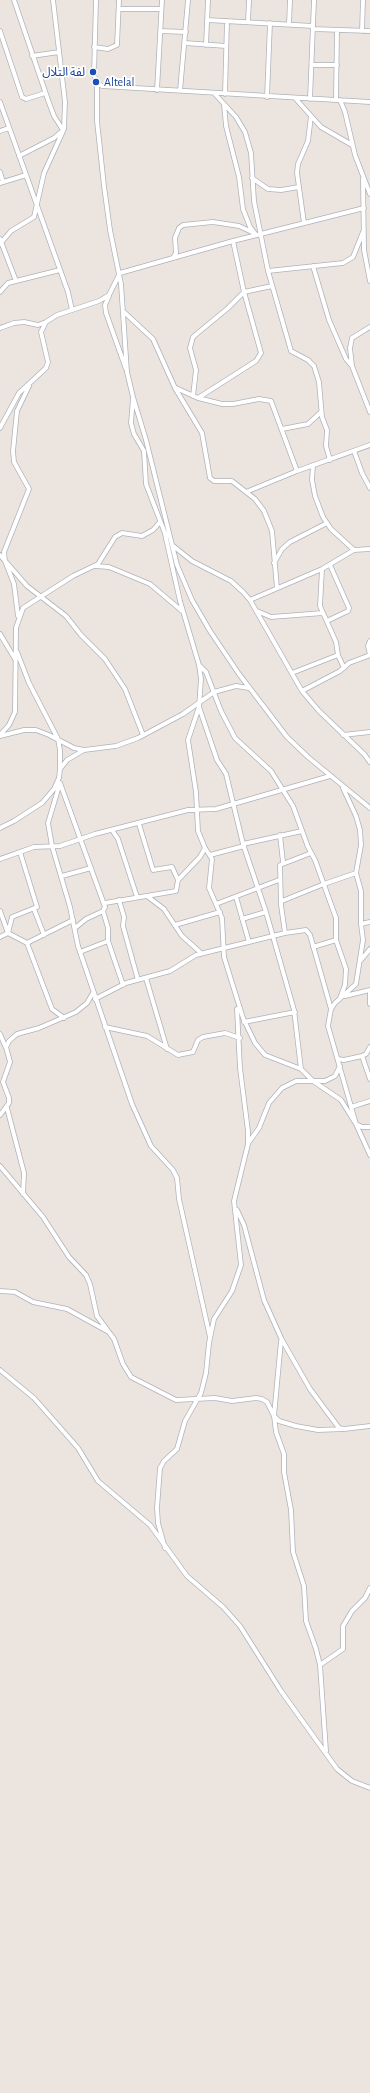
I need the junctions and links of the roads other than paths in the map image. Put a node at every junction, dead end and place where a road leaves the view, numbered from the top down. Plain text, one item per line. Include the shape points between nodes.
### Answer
1 (14, 0) edge
2 (52, 0) edge
3 (96, 0) edge
4 (119, 0) edge
5 (162, 0) edge
6 (188, 0) edge
7 (208, 0) edge
8 (249, 0) edge
9 (290, 0) edge
10 (314, 0) edge
11 (363, 0) edge
12 (119, 9) junction
13 (161, 9) junction
14 (207, 20) junction
15 (227, 21) junction
16 (248, 22) junction
17 (270, 23) junction
18 (289, 24) junction
19 (313, 27) junction
20 (338, 30) junction
21 (0, 31) edge
22 (161, 31) junction
23 (362, 31) junction
24 (370, 31) edge
25 (186, 32) junction
26 (185, 43) junction
27 (206, 45) junction
28 (226, 46) junction
29 (94, 47) junction
30 (59, 52) junction
31 (32, 56) junction
32 (312, 65) junction
33 (337, 65) junction
34 (97, 83) junction
35 (157, 90) junction
36 (180, 91) junction
37 (45, 93) junction
38 (214, 93) junction
39 (224, 94) junction
40 (268, 97) junction
41 (295, 98) junction
42 (310, 99) junction
43 (338, 100) junction
44 (0, 102) edge
45 (370, 102) edge
46 (224, 104) junction
47 (311, 116) junction
48 (9, 128) junction
49 (63, 130) junction
50 (0, 132) edge
51 (352, 145) junction
52 (19, 156) junction
53 (0, 172) edge
54 (26, 175) junction
55 (252, 178) junction
56 (364, 179) junction
57 (2, 182) edge
58 (299, 187) junction
59 (370, 194) edge
60 (36, 202) junction
61 (364, 208) junction
62 (304, 223) junction
63 (363, 232) junction
64 (259, 235) junction
65 (233, 241) junction
66 (0, 242) edge
67 (173, 258) junction
68 (313, 266) junction
69 (60, 270) junction
70 (268, 271) junction
71 (120, 273) junction
72 (16, 281) junction
73 (370, 281) edge
74 (272, 286) junction
75 (0, 292) edge
76 (244, 292) junction
77 (109, 295) junction
78 (72, 310) junction
79 (124, 312) junction
80 (46, 322) junction
81 (370, 327) edge
82 (0, 328) edge
83 (352, 366) junction
84 (128, 372) junction
85 (32, 382) junction
86 (176, 388) junction
87 (133, 397) junction
88 (196, 397) junction
89 (368, 400) edge
90 (321, 412) junction
91 (370, 412) edge
92 (0, 428) edge
93 (282, 429) junction
94 (370, 444) edge
95 (354, 451) junction
96 (330, 460) junction
97 (313, 465) junction
98 (297, 471) junction
99 (370, 488) edge
100 (246, 492) junction
101 (160, 522) junction
102 (327, 523) junction
103 (165, 534) junction
104 (171, 544) junction
105 (370, 549) edge
106 (354, 550) junction
107 (0, 555) edge
108 (5, 561) junction
109 (274, 565) junction
110 (330, 565) junction
111 (95, 566) junction
112 (322, 568) junction
113 (277, 588) junction
114 (41, 596) junction
115 (250, 600) junction
116 (257, 611) junction
117 (183, 613) junction
118 (323, 613) junction
119 (18, 619) junction
120 (327, 621) junction
121 (0, 634) edge
122 (370, 641) edge
123 (16, 650) junction
124 (338, 655) junction
125 (16, 660) junction
126 (199, 665) junction
127 (344, 668) junction
128 (292, 673) junction
129 (249, 688) junction
130 (302, 691) junction
131 (214, 692) junction
132 (200, 700) junction
133 (199, 707) junction
134 (370, 732) edge
135 (343, 734) junction
136 (0, 735) edge
137 (143, 735) junction
138 (58, 741) junction
139 (84, 750) junction
140 (364, 754) junction
141 (370, 757) edge
142 (370, 762) edge
143 (60, 769) junction
144 (330, 776) junction
145 (59, 778) junction
146 (60, 783) junction
147 (342, 785) junction
148 (283, 789) junction
149 (234, 804) junction
150 (370, 808) edge
151 (196, 809) junction
152 (139, 824) junction
153 (0, 828) edge
154 (112, 830) junction
155 (302, 831) junction
156 (280, 835) junction
157 (80, 839) junction
158 (244, 845) junction
159 (52, 846) junction
160 (205, 848) junction
161 (20, 852) junction
162 (311, 853) junction
163 (210, 855) junction
164 (0, 859) edge
165 (283, 862) junction
166 (91, 868) junction
167 (356, 873) junction
168 (62, 876) junction
169 (178, 880) junction
170 (279, 880) junction
171 (324, 884) junction
172 (258, 888) junction
173 (147, 895) junction
174 (137, 897) junction
175 (236, 897) junction
176 (120, 900) junction
177 (282, 901) junction
178 (105, 903) junction
179 (216, 904) junction
180 (34, 909) junction
181 (0, 911) edge
182 (103, 911) junction
183 (220, 912) junction
184 (266, 912) junction
185 (242, 919) junction
186 (73, 920) junction
187 (370, 922) edge
188 (361, 924) junction
189 (175, 925) junction
190 (75, 928) junction
191 (8, 933) junction
192 (285, 933) junction
193 (44, 935) junction
194 (273, 936) junction
195 (0, 937) edge
196 (336, 940) junction
197 (108, 941) junction
198 (249, 942) junction
199 (27, 943) junction
200 (313, 947) junction
201 (223, 949) junction
202 (370, 949) edge
203 (80, 952) junction
204 (201, 953) junction
205 (361, 960) junction
206 (146, 978) junction
207 (138, 980) junction
208 (123, 985) junction
209 (370, 990) edge
210 (93, 993) junction
211 (235, 996) junction
212 (341, 997) junction
213 (95, 999) junction
214 (370, 1004) edge
215 (330, 1009) junction
216 (294, 1012) junction
217 (64, 1018) junction
218 (244, 1022) junction
219 (105, 1027) junction
220 (0, 1034) edge
221 (240, 1038) junction
222 (370, 1046) edge
223 (7, 1050) junction
224 (167, 1050) junction
225 (362, 1056) junction
226 (338, 1059) junction
227 (340, 1066) junction
228 (301, 1069) junction
229 (370, 1079) edge
230 (313, 1081) junction
231 (370, 1101) edge
232 (351, 1107) junction
233 (7, 1108) junction
234 (0, 1115) edge
235 (356, 1124) junction
236 (370, 1127) edge
237 (248, 1144) junction
238 (370, 1156) edge
239 (0, 1166) edge
240 (23, 1194) junction
241 (236, 1208) junction
242 (0, 1291) edge
243 (110, 1333) junction
244 (210, 1337) junction
245 (282, 1340) junction
246 (0, 1370) edge
247 (198, 1399) junction
248 (274, 1416) junction
249 (370, 1426) edge
250 (344, 1429) junction
251 (165, 1548) junction
252 (370, 1588) edge
253 (320, 1665) junction
254 (327, 1754) junction
255 (370, 1788) edge

1 - 31 street
2 - 30 street
3 - 29 street
4 - 12 street
5 - 13 street
6 - 25 street
7 - 14 street
8 - 16 street
9 - 18 street
10 - 19 street
11 - 23 street
12 - 13 street
12 - 29 street via 117,45 108,49
13 - 22 street
14 - 15 street
14 - 27 street
15 - 16 street
15 - 28 street
16 - 17 street
17 - 18 street
17 - 40 street
18 - 19 street
19 - 20 street
19 - 32 street
20 - 23 street
20 - 33 street
21 - 37 street via 22,97 26,99
22 - 25 street
22 - 35 street
23 - 24 street
25 - 26 street
26 - 27 street
26 - 36 street
27 - 28 street
28 - 39 street
29 - 34 street via 94,75
30 - 31 street
30 - 49 street via 65,102
31 - 37 street
32 - 33 street
32 - 42 street
33 - 43 street
34 - 35 street via 105,88
34 - 71 street via 97,121 104,186 115,258
35 - 36 street
36 - 38 street
37 - 49 street
38 - 39 street
38 - 46 street
39 - 40 street
40 - 41 street
41 - 42 street
41 - 47 street
42 - 43 street
43 - 45 street
43 - 51 street via 345,112
44 - 48 street
46 - 55 street via 246,132 251,153
46 - 64 street via 243,209 250,227
47 - 51 street via 327,132
47 - 58 street via 308,141 298,164
48 - 50 street
48 - 52 street
49 - 52 street via 54,138
49 - 60 street via 44,173
51 - 56 street
52 - 54 street
53 - 57 street
54 - 57 street
54 - 60 street
55 - 58 street via 268,189
55 - 64 street
56 - 59 street
56 - 61 street
58 - 62 street
60 - 66 street via 34,217 11,231
60 - 69 street
61 - 62 street
61 - 63 street
62 - 64 street
63 - 68 street via 359,246 350,260 332,266
63 - 73 street
64 - 65 street
64 - 67 street via 239,226 213,222 183,225 175,238 176,253
64 - 70 street
65 - 67 street
65 - 76 street
66 - 72 street
67 - 71 street
68 - 70 street
68 - 83 street via 329,320 346,359
69 - 72 street
69 - 78 street
70 - 74 street
71 - 77 street
71 - 79 street
72 - 75 street via 8,283
74 - 76 street
74 - 90 street via 291,351 314,366 319,382
76 - 88 street via 191,341 190,348 196,370
76 - 88 street via 261,353 260,358
77 - 78 street
77 - 84 street via 106,313
78 - 80 street
79 - 84 street
79 - 86 street via 153,339
80 - 82 street via 38,325 14,323
80 - 85 street via 41,332 48,362 46,368
81 - 83 street via 352,338
83 - 89 street
84 - 87 street
85 - 92 street via 18,393
85 - 108 street via 17,411 13,451 14,462 29,489 6,546
86 - 88 street
86 - 100 street via 202,433 210,478 214,481 232,481
87 - 101 street via 131,423 144,451 146,484
87 - 104 street
88 - 93 street via 222,404 269,399 273,403
89 - 91 street
90 - 93 street via 308,424
90 - 96 street via 327,430 326,446
93 - 98 street
94 - 95 street
95 - 96 street
95 - 99 street
96 - 97 street
97 - 98 street
97 - 102 street via 315,496
98 - 100 street
100 - 109 street via 264,511 270,526
101 - 103 street
101 - 111 street via 153,530 142,536 122,533 115,537
102 - 106 street
102 - 109 street via 290,542 282,549
103 - 104 street
103 - 117 street
104 - 115 street via 192,561 231,581
104 - 129 street via 192,600
105 - 106 street
106 - 110 street
107 - 108 street
108 - 114 street via 16,575
108 - 119 street via 14,584
109 - 113 street
110 - 112 street
110 - 120 street via 349,608 348,611
111 - 114 street via 72,576
111 - 117 street via 109,567 150,584 165,594
112 - 113 street
112 - 118 street via 320,595
113 - 115 street
114 - 119 street via 23,608
114 - 137 street via 66,616 116,673
115 - 116 street
116 - 118 street via 271,616
116 - 128 street
117 - 126 street
118 - 120 street
119 - 123 street
120 - 124 street via 336,642
121 - 125 street
122 - 127 street via 370,655 349,663
123 - 125 street
123 - 138 street via 28,683
124 - 127 street
124 - 128 street
125 - 136 street via 15,712 9,725
126 - 131 street via 206,672
126 - 132 street via 202,688
127 - 130 street
128 - 130 street
129 - 131 street via 236,686
129 - 144 street via 287,737
130 - 135 street
131 - 132 street
131 - 148 street via 235,738 271,771
132 - 133 street
132 - 137 street via 191,709
133 - 149 street via 217,760 226,774
133 - 151 street via 188,740
134 - 135 street
135 - 140 street
136 - 138 street via 36,730
137 - 139 street via 116,746
138 - 139 street
138 - 143 street
139 - 143 street via 67,760
140 - 141 street
140 - 142 street
143 - 145 street
144 - 147 street
144 - 148 street
145 - 146 street
145 - 153 street via 42,804
146 - 157 street
146 - 159 street via 48,823
147 - 150 street
147 - 167 street via 360,830 361,845
148 - 149 street
148 - 155 street via 293,806
149 - 151 street via 216,809
149 - 158 street
151 - 152 street
151 - 160 street via 198,831
152 - 154 street
152 - 169 street via 153,870 155,872 172,867
154 - 157 street
154 - 174 street via 118,839
155 - 156 street
155 - 162 street
156 - 158 street
156 - 165 street
157 - 159 street
157 - 166 street
158 - 163 street
158 - 172 street
159 - 161 street via 34,847
159 - 168 street
160 - 163 street
160 - 169 street
161 - 164 street
161 - 180 street via 37,906
162 - 165 street
162 - 171 street
163 - 179 street via 213,863 209,888
165 - 170 street via 280,865
166 - 168 street
166 - 178 street
167 - 171 street
167 - 188 street via 361,891
168 - 186 street
169 - 173 street via 176,891
170 - 172 street
170 - 177 street
171 - 177 street
171 - 196 street via 336,918
172 - 175 street
172 - 184 street
173 - 174 street
173 - 189 street via 164,908
174 - 176 street
175 - 179 street
175 - 185 street
176 - 178 street
176 - 207 street via 124,917 123,926
177 - 192 street
178 - 182 street
179 - 183 street
180 - 191 street via 12,917
180 - 193 street
181 - 191 street
182 - 190 street
182 - 197 street
183 - 189 street
183 - 201 street via 223,922
184 - 185 street
184 - 194 street
185 - 198 street
186 - 190 street
186 - 193 street
187 - 188 street
188 - 205 street
189 - 204 street via 187,942
190 - 203 street
191 - 195 street
191 - 199 street
192 - 194 street
192 - 200 street via 306,930
193 - 199 street
194 - 198 street
194 - 216 street
196 - 200 street
196 - 212 street via 346,969
197 - 203 street
197 - 208 street
198 - 201 street
199 - 217 street via 52,1009
200 - 215 street
201 - 204 street
201 - 211 street via 226,969
202 - 205 street
203 - 210 street
204 - 206 street via 170,971
205 - 212 street via 356,984
206 - 207 street
206 - 224 street
207 - 208 street
208 - 213 street
209 - 212 street
209 - 214 street
210 - 213 street
210 - 217 street via 83,1008
211 - 218 street
211 - 221 street
212 - 215 street
213 - 219 street
215 - 226 street via 328,1026
216 - 218 street
216 - 228 street
217 - 223 street via 17,1034 9,1041
218 - 228 street via 265,1055
219 - 224 street via 147,1036
219 - 244 street via 125,1088 146,1137 177,1178 179,1199
220 - 223 street
221 - 224 street via 225,1033 203,1037 198,1040 193,1052 187,1055 178,1055
221 - 237 street via 240,1068
222 - 225 street
223 - 233 street via 10,1062 3,1082 10,1098
225 - 226 street
225 - 229 street
226 - 227 street
227 - 230 street via 331,1078
227 - 232 street
228 - 230 street
230 - 235 street via 341,1100
230 - 237 street via 290,1083 274,1094 259,1128
231 - 232 street
232 - 235 street
233 - 234 street
233 - 240 street via 24,1173
235 - 236 street
235 - 238 street
237 - 241 street via 234,1202
239 - 240 street
240 - 243 street via 43,1217 69,1257 86,1274 97,1316
241 - 244 street via 240,1272 232,1291 214,1319
241 - 245 street via 244,1225 262,1295
242 - 243 street via 15,1292 33,1302 67,1309
243 - 247 street via 118,1347 122,1364 132,1377 176,1400
244 - 247 street via 204,1382
245 - 248 street
245 - 250 street via 323,1408 335,1424
246 - 251 street via 22,1386 47,1412 78,1448 98,1481 150,1525
247 - 248 street via 262,1399 268,1402
247 - 251 street via 185,1421 177,1448 160,1468 157,1508
248 - 250 street via 279,1421 296,1426 318,1430
248 - 253 street via 276,1432 284,1454 293,1552 304,1586 306,1622
249 - 250 street
251 - 254 street via 187,1576 223,1607 240,1626 281,1691
252 - 253 street via 343,1626 343,1649
253 - 254 street
254 - 255 street via 342,1774

